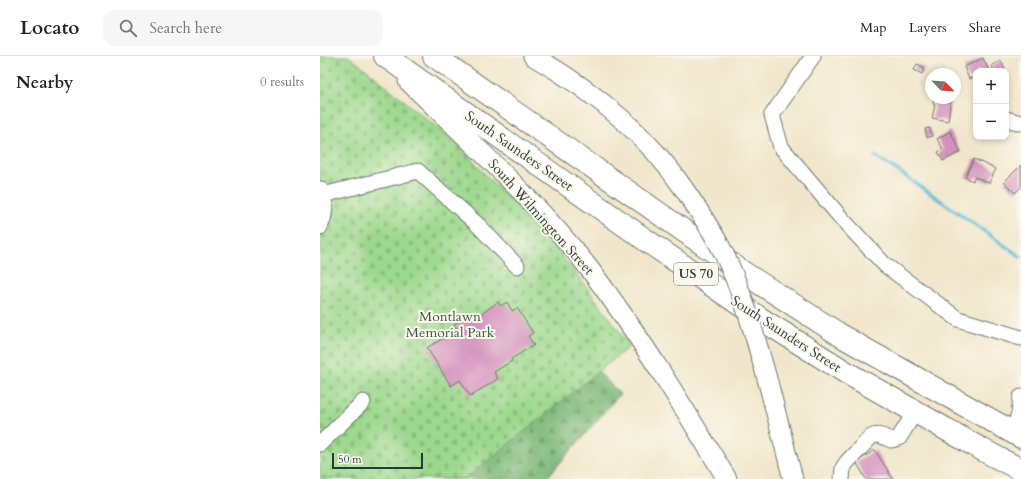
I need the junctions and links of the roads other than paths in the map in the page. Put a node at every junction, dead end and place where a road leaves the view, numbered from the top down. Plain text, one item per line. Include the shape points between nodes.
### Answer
1 (384, 56) edge
2 (434, 56) edge
3 (533, 56) edge
4 (813, 56) edge
5 (1009, 120) edge
6 (1021, 123) edge
7 (322, 192) edge
8 (320, 227) edge
9 (517, 266) dead end
10 (1021, 338) edge
11 (1021, 397) edge
12 (363, 402) dead end
13 (915, 412) junction
14 (1017, 435) edge
15 (320, 444) edge
16 (1021, 470) edge
17 (727, 479) edge
18 (793, 479) edge
19 (842, 479) edge

1 - 13 highway, South Saunders Street / US 70 via 764,321 846,373
1 - 17 main road, South Wilmington Street via 563,237 662,373
2 - 14 highway, South Saunders Street / US 70 via 747,275 845,338
3 - 18 main road, bridge via 612,110 672,172 708,225 730,267 750,322
4 - 10 street via 772,116 781,146 842,219 885,265 958,319
5 - 6 street
7 - 8 street via 326,207
7 - 9 street via 418,171 478,225
11 - 14 street
12 - 15 street
13 - 16 highway, South Saunders Street / US 70
13 - 19 street via 899,438 891,440 881,435 871,437 847,462 843,468

